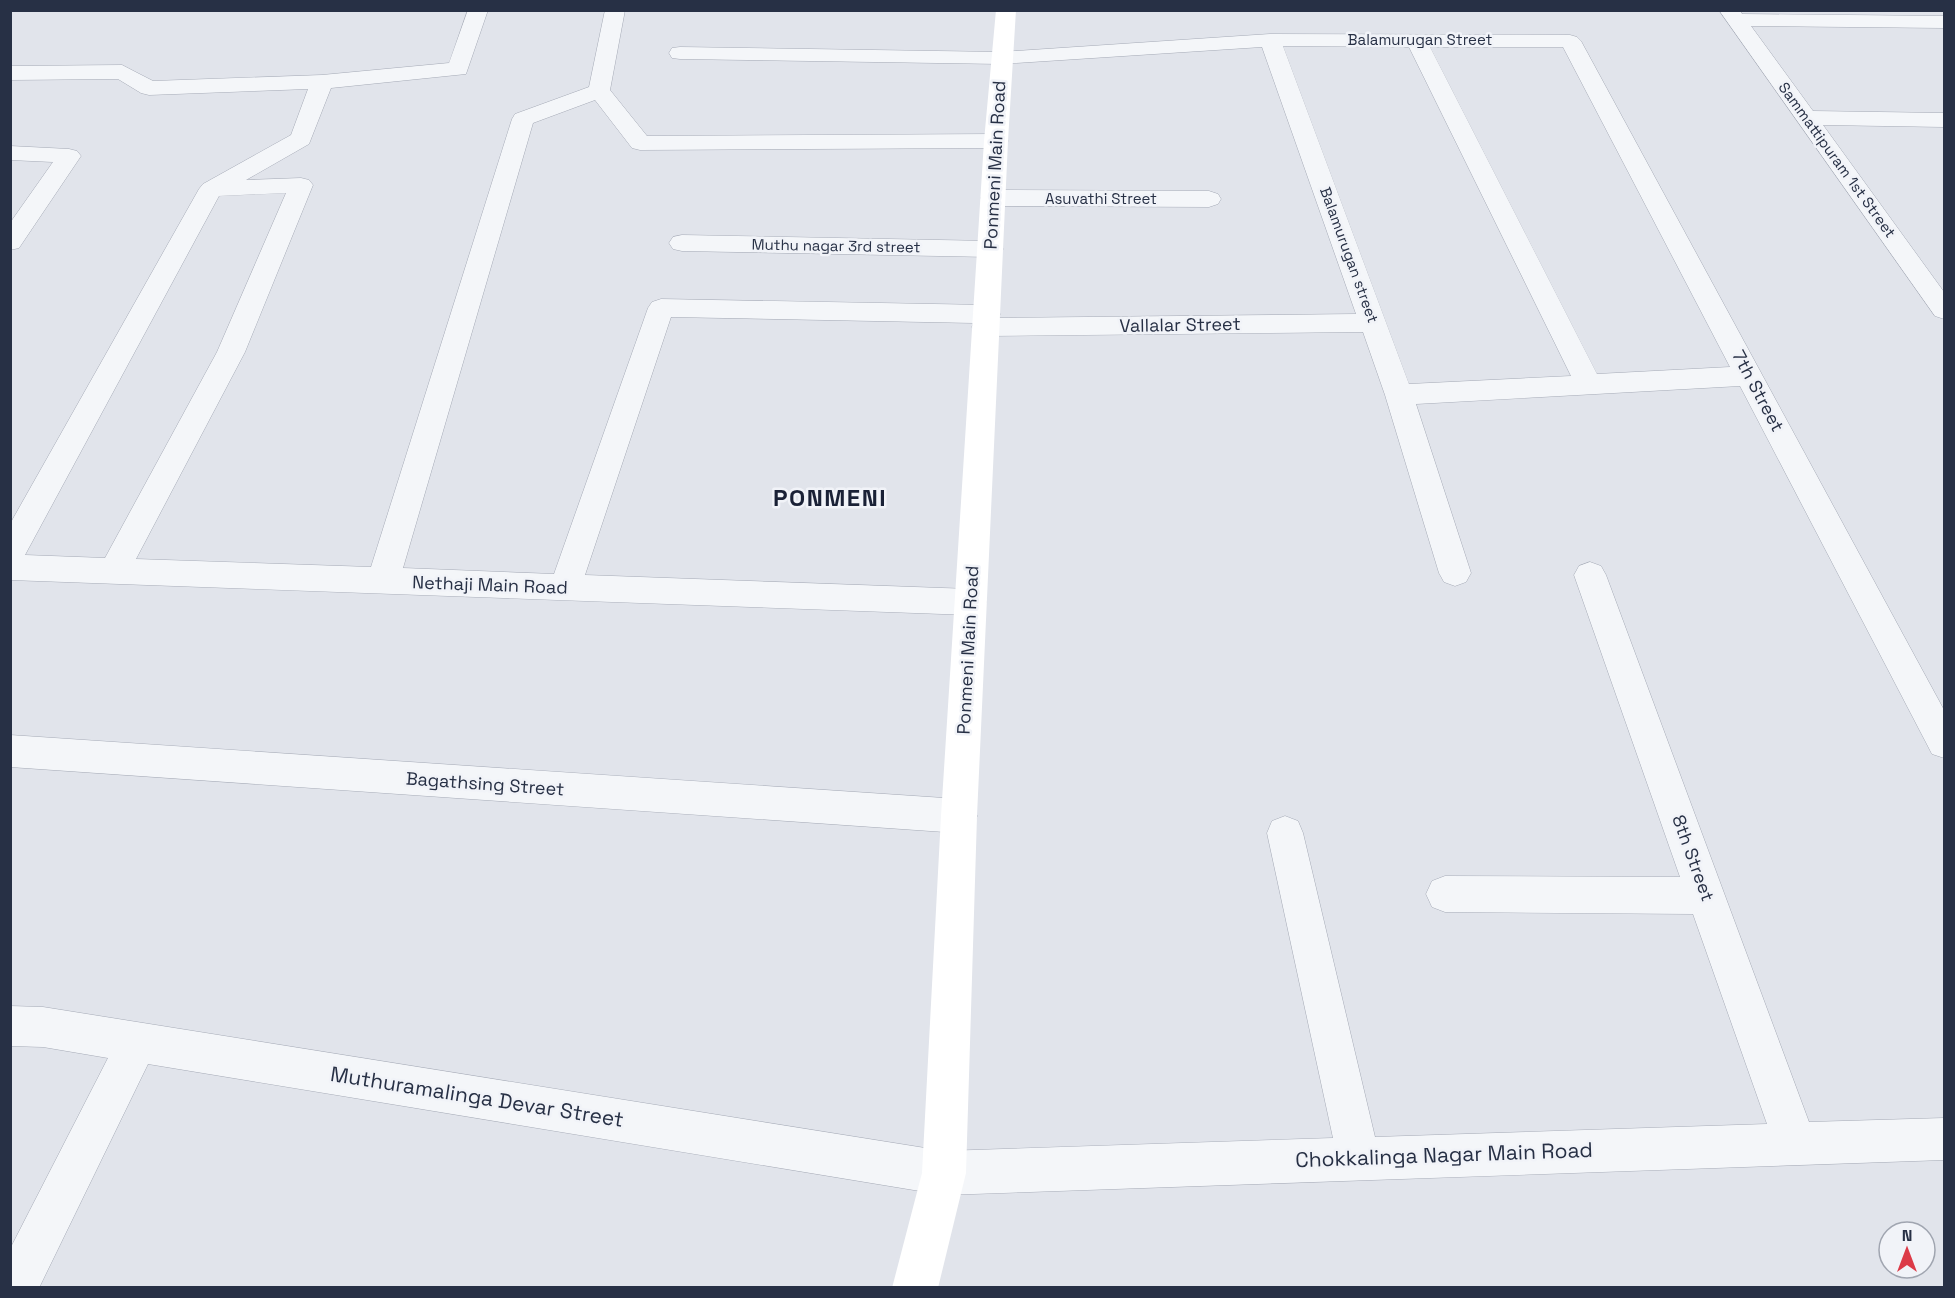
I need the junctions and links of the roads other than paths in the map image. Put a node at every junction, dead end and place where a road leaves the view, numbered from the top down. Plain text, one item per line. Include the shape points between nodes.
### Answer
1 (478, 10) edge
2 (615, 10) edge
3 (1006, 10) edge
4 (1732, 15) edge
5 (1944, 22) edge
6 (1270, 40) junction
7 (1416, 40) junction
8 (1570, 41) joint
9 (680, 53) dead end
10 (1001, 58) junction
11 (10, 73) edge
12 (322, 82) junction
13 (599, 91) junction
14 (1806, 118) junction
15 (1944, 120) edge
16 (996, 141) junction
17 (10, 153) edge
18 (211, 189) junction
19 (993, 198) junction
20 (1209, 199) dead end
21 (10, 242) edge
22 (682, 243) dead end
23 (990, 249) junction
24 (1944, 310) edge
25 (986, 321) junction
26 (1374, 323) junction
27 (1750, 376) junction
28 (1589, 385) junction
29 (1399, 395) junction
30 (10, 553) edge
31 (10, 567) edge
32 (114, 571) junction
33 (1455, 573) dead end
34 (1590, 575) dead end
35 (383, 581) junction
36 (565, 587) junction
37 (970, 602) junction
38 (1944, 742) edge
39 (10, 752) edge
40 (959, 816) junction
41 (1285, 833) dead end
42 (1445, 894) dead end
43 (1707, 896) junction
44 (10, 1026) edge
45 (138, 1042) junction
46 (1944, 1139) edge
47 (1795, 1143) junction
48 (1359, 1159) junction
49 (944, 1173) junction
50 (15, 1287) edge
51 (915, 1287) edge

1 - 12 street via 458,69
2 - 13 street
3 - 10 street, Ponmeni Main Road
4 - 5 street
4 - 14 street, Sammattipuram 1st Street
6 - 7 street, Balamurugan Street
6 - 10 street
6 - 26 street, Balamurugan street
7 - 8 street, Balamurugan Street
7 - 28 street
8 - 27 street, 7th Street
9 - 10 street
10 - 16 street, Ponmeni Main Road
11 - 12 street via 122,72 149,88
12 - 18 street via 301,139
13 - 16 street via 640,143
13 - 35 street via 523,119
14 - 15 street
14 - 24 street, Sammattipuram 1st Street
16 - 19 street, Ponmeni Main Road
17 - 21 street via 69,156
18 - 30 street
18 - 32 street via 301,185 231,352
19 - 20 street, Asuvathi Street
19 - 23 street, Ponmeni Main Road
22 - 23 street, Muthu nagar 3rd street
23 - 25 street, Ponmeni Main Road
25 - 26 street, Vallalar Street
25 - 36 street, Vallalar Street via 661,308
25 - 37 street, Ponmeni Main Road
26 - 29 street, Balamurugan street
27 - 28 street
27 - 38 street, 7th Street
28 - 29 street
29 - 33 street, Balamurugan street
31 - 32 street, Nethaji Main Road
32 - 35 street, Nethaji Main Road
34 - 43 street, 8th Street
35 - 36 street, Nethaji Main Road
36 - 37 street, Nethaji Main Road
37 - 40 street, Ponmeni Main Road
39 - 40 street, Bagathsing Street
40 - 49 street, Ponmeni Main Road
41 - 48 street
42 - 43 street
43 - 47 street, 8th Street
44 - 45 street, Muthuramalinga Devar Street via 43,1027
45 - 49 street, Muthuramalinga Devar Street
45 - 50 street
46 - 47 street, Chokkalinga Nagar Main Road
47 - 48 street, Chokkalinga Nagar Main Road
48 - 49 street, Chokkalinga Nagar Main Road
49 - 51 street, Ponmeni Main Road

